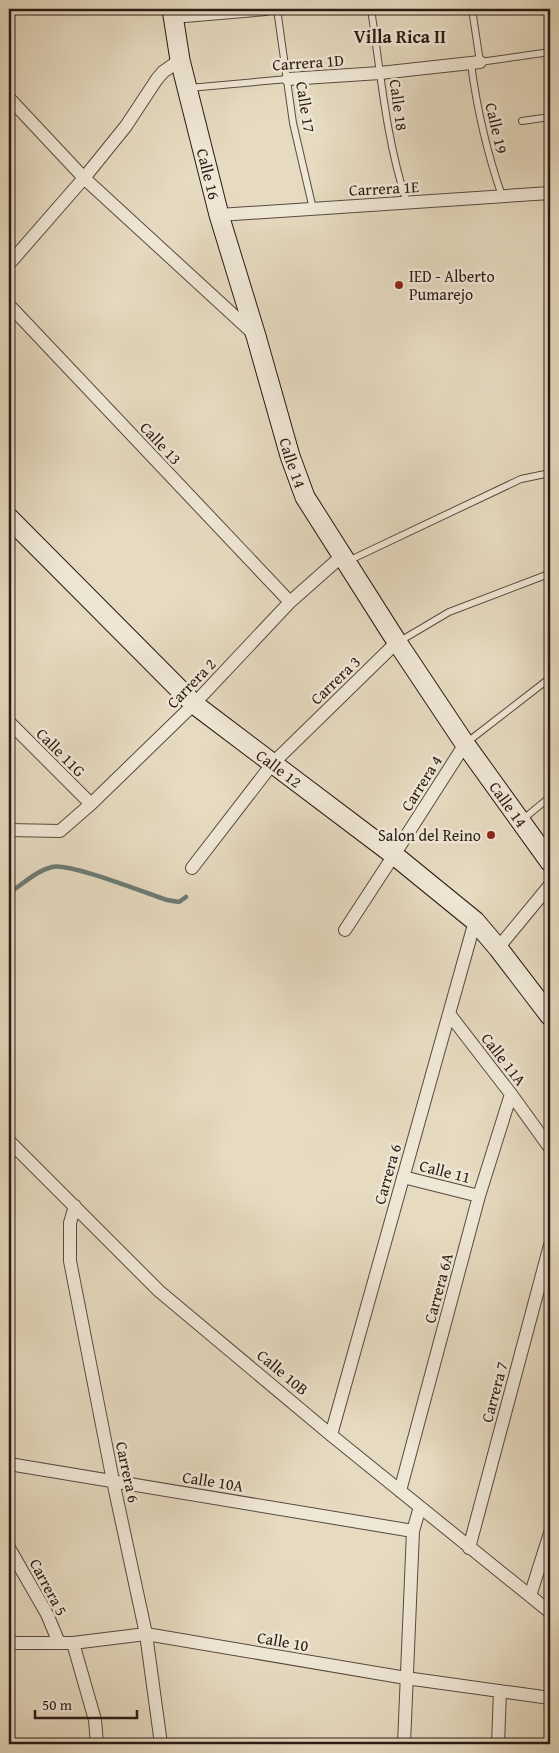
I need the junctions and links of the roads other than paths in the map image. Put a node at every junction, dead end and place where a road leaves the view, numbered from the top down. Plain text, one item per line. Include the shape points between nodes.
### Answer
1 (266, 9) edge
2 (277, 9) edge
3 (371, 9) edge
4 (472, 9) edge
5 (172, 13) edge
6 (550, 52) edge
7 (180, 60) junction
8 (475, 63) junction
9 (380, 73) junction
10 (288, 79) junction
11 (187, 88) junction
12 (9, 98) edge
13 (550, 117) edge
14 (522, 121) dead end
15 (84, 178) junction
16 (550, 193) edge
17 (502, 196) junction
18 (407, 203) junction
19 (312, 208) junction
20 (219, 215) junction
21 (9, 264) edge
22 (9, 305) edge
23 (256, 336) junction
24 (550, 474) edge
25 (9, 518) edge
26 (345, 558) junction
27 (546, 575) dead end
28 (290, 602) junction
29 (397, 642) junction
30 (550, 678) edge
31 (194, 704) junction
32 (9, 722) edge
33 (465, 744) junction
34 (273, 764) junction
35 (550, 797) edge
36 (90, 804) junction
37 (520, 821) junction
38 (9, 830) edge
39 (394, 855) junction
40 (550, 862) edge
41 (192, 868) dead end
42 (550, 885) edge
43 (475, 921) junction
44 (345, 930) dead end
45 (498, 948) junction
46 (450, 1015) junction
47 (550, 1016) edge
48 (511, 1094) junction
49 (9, 1141) edge
50 (550, 1148) edge
51 (403, 1177) junction
52 (479, 1196) junction
53 (75, 1206) junction
54 (550, 1245) edge
55 (331, 1436) junction
56 (9, 1464) edge
57 (113, 1481) junction
58 (400, 1491) junction
59 (420, 1507) junction
60 (412, 1530) junction
61 (550, 1533) edge
62 (9, 1548) edge
63 (469, 1548) junction
64 (530, 1596) junction
65 (550, 1612) edge
66 (146, 1634) junction
67 (9, 1643) edge
68 (59, 1643) junction
69 (73, 1643) junction
70 (406, 1678) junction
71 (500, 1691) junction
72 (550, 1694) edge
73 (97, 1744) edge
74 (161, 1744) edge
75 (404, 1744) edge
76 (498, 1744) edge

1 - 5 street
2 - 10 lane, Calle 17
3 - 9 lane, Calle 18
4 - 8 lane, Calle 19
5 - 7 street, Calle 16
6 - 8 lane, Carrera 1D
7 - 11 street, Calle 16
7 - 15 street via 157,79 126,126
8 - 9 street, Carrera 1D
8 - 17 lane, Calle 19 via 476,100 492,169
9 - 10 street, Carrera 1D
9 - 18 lane, Calle 18 via 386,120
10 - 11 lane, Carrera 1D
10 - 19 lane, Calle 17 via 293,123
11 - 20 street, Calle 16
12 - 15 street
13 - 14 lane
15 - 21 street
15 - 23 street
16 - 17 street, Carrera 1E
17 - 18 street, Carrera 1E
18 - 19 street, Carrera 1E
19 - 20 street, Carrera 1E
20 - 23 street, Calle 16
22 - 28 street, Calle 13
23 - 26 street, Calle 14 via 305,497
24 - 26 lane, Carrera 2 via 521,479
25 - 31 street, Calle 12
26 - 28 street, Carrera 2
26 - 29 street, Calle 14
27 - 29 lane, Carrera 3 via 449,612
28 - 31 street, Carrera 2
29 - 33 street, Calle 14
29 - 34 street, Carrera 3
30 - 33 lane, Carrera 4
31 - 34 street, Calle 12
31 - 36 street, Carrera 2
32 - 36 street, Calle 11G
33 - 37 street, Calle 14
33 - 39 street, Carrera 4
34 - 39 street, Calle 12
34 - 41 street, Carrera 3
35 - 37 lane
36 - 38 street, Carrera 2 via 60,831
37 - 40 street, Calle 14
39 - 43 street, Calle 12
39 - 44 street, Carrera 4
42 - 45 street
43 - 45 street, Calle 12
43 - 46 street, Carrera 6
45 - 47 street, Calle 12
46 - 48 street, Calle 11A
46 - 51 street, Carrera 6
48 - 50 street, Calle 11A
48 - 52 street, Carrera 6A
49 - 53 street, Calle 10B
51 - 52 street, Calle 11
51 - 55 street, Carrera 6
52 - 58 street, Carrera 6A
53 - 55 street, Calle 10B via 159,1291
53 - 57 street, Carrera 6 via 70,1223 70,1261
54 - 63 street, Carrera 7
55 - 58 street, Calle 10B
56 - 57 street, Calle 10A
57 - 60 street, Calle 10A
57 - 66 street, Carrera 6
58 - 59 street, Calle 10B
59 - 60 street
59 - 63 street, Calle 10B
60 - 70 street
61 - 64 street
62 - 68 street, Carrera 5 via 47,1614
63 - 64 street, Calle 10B
64 - 65 street, Calle 10B
66 - 69 street, Calle 10
66 - 70 street, Calle 10
66 - 74 street, Carrera 6
67 - 68 street, Calle 10
68 - 69 street, Calle 10
69 - 73 street via 95,1720
70 - 71 street, Calle 10
70 - 75 street
71 - 72 street, Calle 10
71 - 76 street

